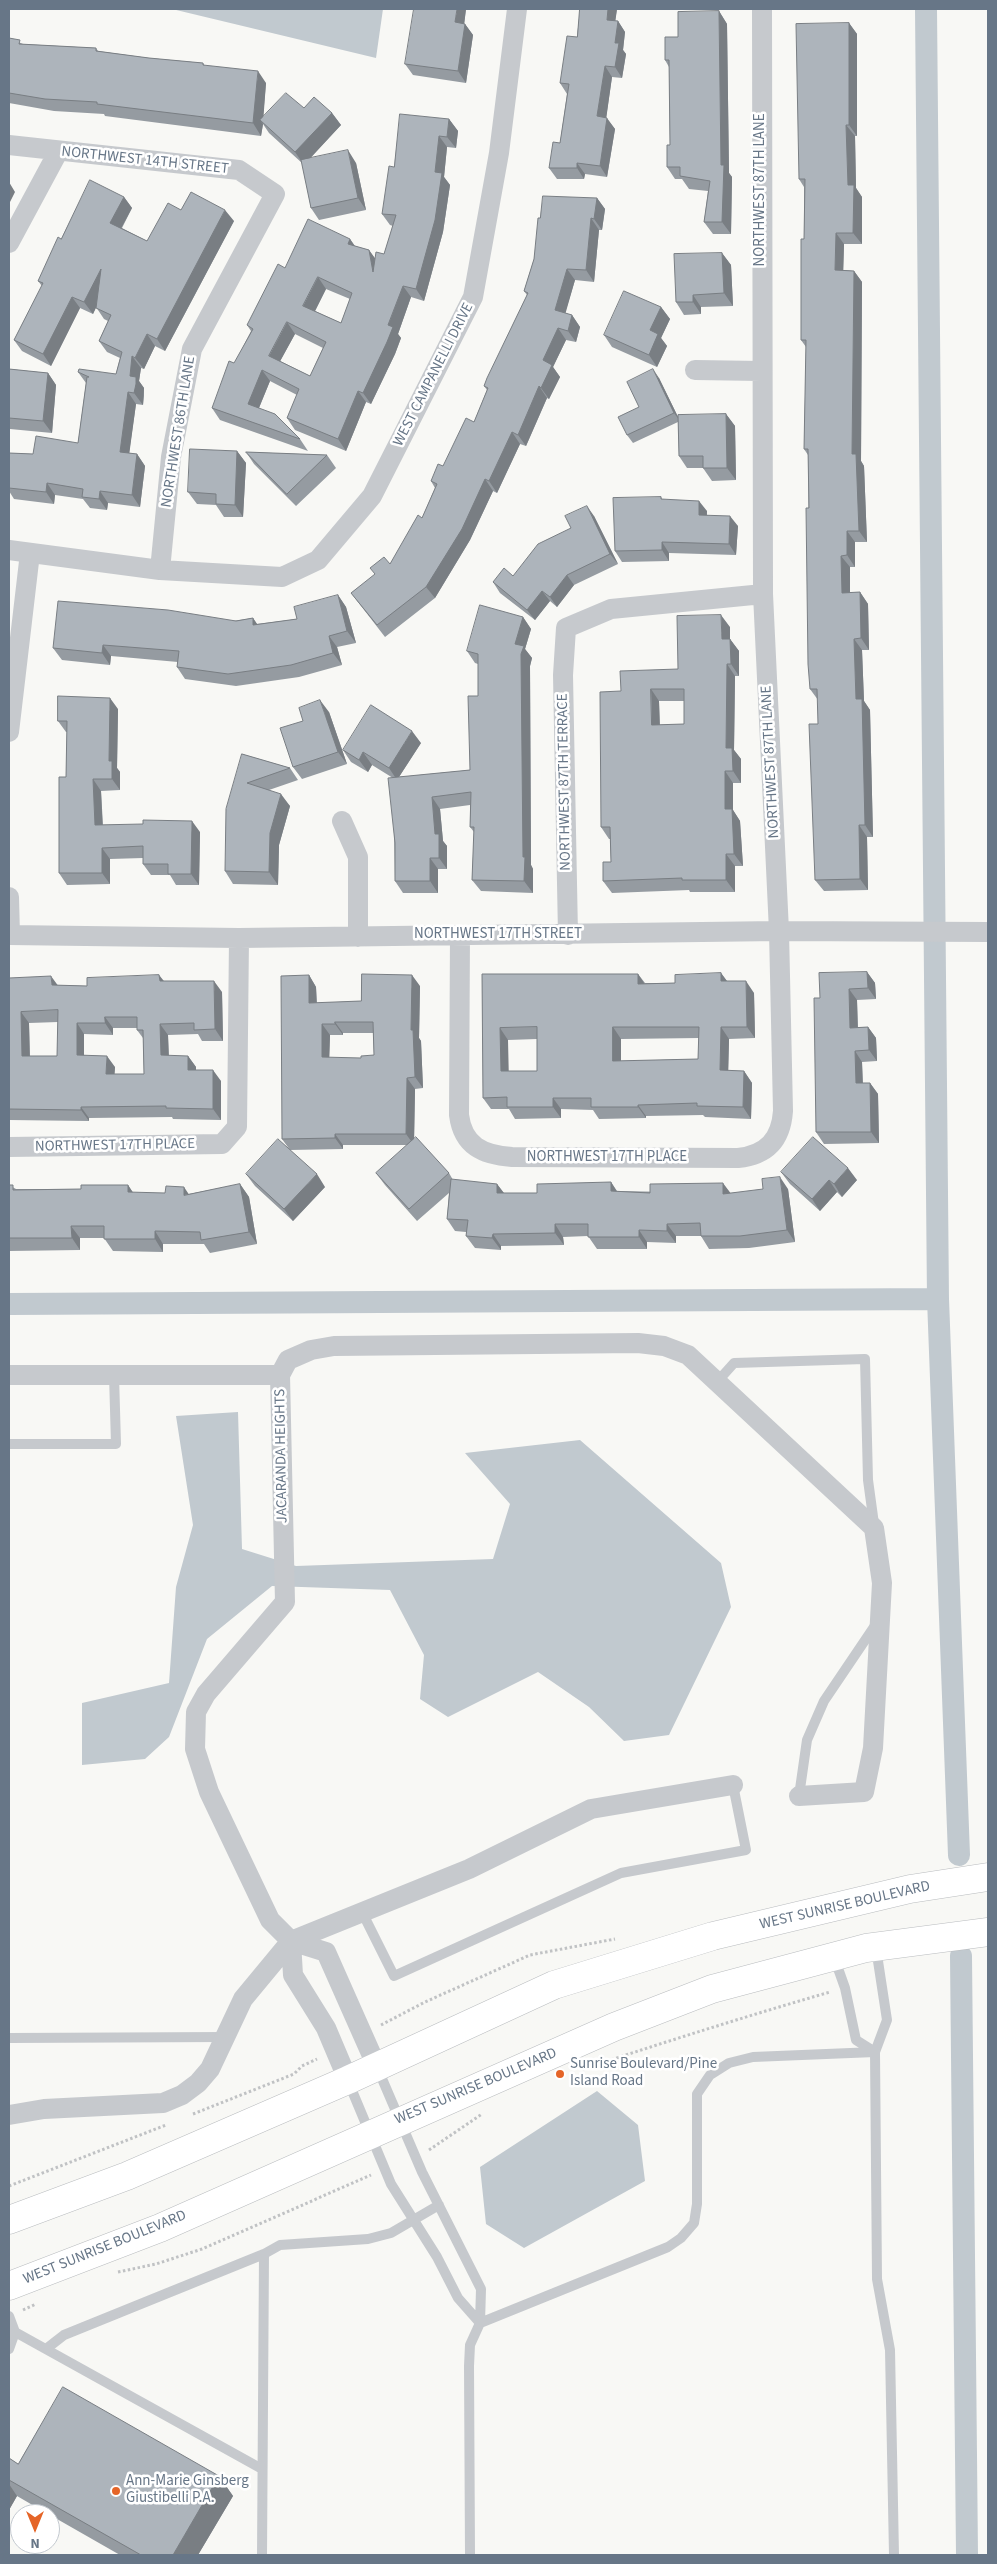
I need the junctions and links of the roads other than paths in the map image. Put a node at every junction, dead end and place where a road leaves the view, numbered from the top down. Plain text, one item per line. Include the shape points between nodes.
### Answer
1 (517, 9) edge
2 (762, 9) edge
3 (9, 145) edge
4 (58, 152) junction
5 (275, 194) joint
6 (9, 244) edge
7 (695, 370) dead end
8 (761, 371) junction
9 (9, 550) edge
10 (30, 553) junction
11 (160, 570) junction
12 (763, 594) junction
13 (9, 732) edge
14 (342, 821) dead end
15 (9, 897) edge
16 (779, 931) junction
17 (988, 932) edge
18 (9, 935) edge
19 (460, 935) junction
20 (568, 935) junction
21 (358, 937) junction
22 (239, 938) junction
23 (9, 1147) edge
24 (768, 1148) joint
25 (9, 1375) edge
26 (114, 1375) junction
27 (280, 1375) junction
28 (717, 1382) junction
29 (9, 1444) edge
30 (874, 1528) junction
31 (880, 1619) junction
32 (733, 1785) joint
33 (800, 1796) joint
34 (988, 1877) edge
35 (362, 1912) junction
36 (988, 1932) edge
37 (291, 1941) junction
38 (884, 1945) junction
39 (834, 1956) junction
40 (225, 2037) junction
41 (9, 2038) edge
42 (875, 2052) junction
43 (377, 2067) junction
44 (348, 2080) junction
45 (9, 2115) edge
46 (400, 2120) junction
47 (370, 2133) junction
48 (438, 2205) junction
49 (9, 2220) edge
50 (413, 2220) junction
51 (264, 2254) junction
52 (9, 2286) edge
53 (9, 2317) edge
54 (480, 2323) junction
55 (15, 2332) junction
56 (9, 2348) edge
57 (46, 2349) junction
58 (262, 2469) junction
59 (262, 2541) junction
60 (254, 2555) edge
61 (262, 2555) edge
62 (470, 2555) edge
63 (894, 2555) edge

1 - 11 street, WEST CAMPANELLI DRIVE via 499,153 473,297 372,496 318,560 282,577
2 - 8 street, NORTHWEST 87TH LANE
3 - 4 street, NORTHWEST 14TH STREET
4 - 5 street, NORTHWEST 14TH STREET via 239,170
4 - 6 street
5 - 11 street, NORTHWEST 86TH LANE via 192,349 172,457
7 - 8 street
8 - 12 street, NORTHWEST 87TH LANE
9 - 10 street
10 - 11 street
10 - 13 street
12 - 16 street, NORTHWEST 87TH LANE
12 - 20 street, NORTHWEST 87TH TERRACE via 611,610 566,628 563,675
14 - 21 street via 358,857
15 - 18 street
16 - 17 street, NORTHWEST 17TH STREET
16 - 20 street, NORTHWEST 17TH STREET
16 - 24 street, NORTHWEST 87TH LANE via 783,1111 780,1132
18 - 22 street, NORTHWEST 17TH STREET
19 - 20 street, NORTHWEST 17TH STREET
19 - 21 street, NORTHWEST 17TH STREET
19 - 24 street, NORTHWEST 17TH PLACE via 460,1122 465,1137 476,1149 500,1156 738,1158 751,1157
21 - 22 street, NORTHWEST 17TH STREET
22 - 23 street, NORTHWEST 17TH PLACE via 237,1127 222,1144
25 - 26 street
26 - 27 street
26 - 29 lane via 116,1444
27 - 28 street, JACARANDA HEIGHTS via 288,1360 311,1350 334,1346 638,1343 664,1346 688,1355
27 - 37 street, JACARANDA HEIGHTS via 285,1602 206,1694 196,1712 195,1749 209,1792 270,1920
28 - 30 street, JACARANDA HEIGHTS
28 - 30 lane via 734,1363 865,1359 868,1480
30 - 31 street via 882,1583
31 - 33 lane via 824,1701 807,1740
31 - 33 street via 873,1748 864,1792
32 - 35 street via 591,1809 469,1869
32 - 35 lane via 746,1850 621,1873 394,1976
34 - 43 highway, WEST SUNRISE BOULEVARD via 910,1889 713,1936 554,1985
35 - 37 street
36 - 38 highway, WEST SUNRISE BOULEVARD
37 - 40 street via 242,1999
37 - 43 street, JACARANDA HEIGHTS via 326,1952
37 - 44 street via 293,1975 326,2028
38 - 39 highway, WEST SUNRISE BOULEVARD
38 - 42 lane via 887,2020
39 - 42 lane via 845,1988 856,2040
39 - 46 highway, WEST SUNRISE BOULEVARD via 703,1992
40 - 41 lane
40 - 45 street via 210,2069 198,2083 182,2095 163,2102 44,2109
42 - 54 lane via 753,2057 729,2063 710,2076 697,2094 697,2204 694,2222 681,2238 668,2247
42 - 63 lane via 877,2279 890,2350
43 - 44 highway, WEST SUNRISE BOULEVARD
43 - 46 lane
44 - 47 lane
44 - 49 highway, WEST SUNRISE BOULEVARD via 128,2176
46 - 47 highway, WEST SUNRISE BOULEVARD
46 - 48 lane
47 - 50 lane via 385,2169
47 - 52 highway, WEST SUNRISE BOULEVARD via 160,2228
48 - 50 lane
48 - 54 lane via 481,2289
50 - 51 lane via 391,2233 368,2239 280,2245
50 - 54 lane via 458,2298
51 - 57 lane via 64,2335
51 - 58 lane
53 - 55 lane
54 - 62 lane via 470,2345 469,2366
55 - 56 lane
55 - 57 lane
57 - 58 lane
58 - 59 lane
59 - 60 lane
59 - 61 lane

